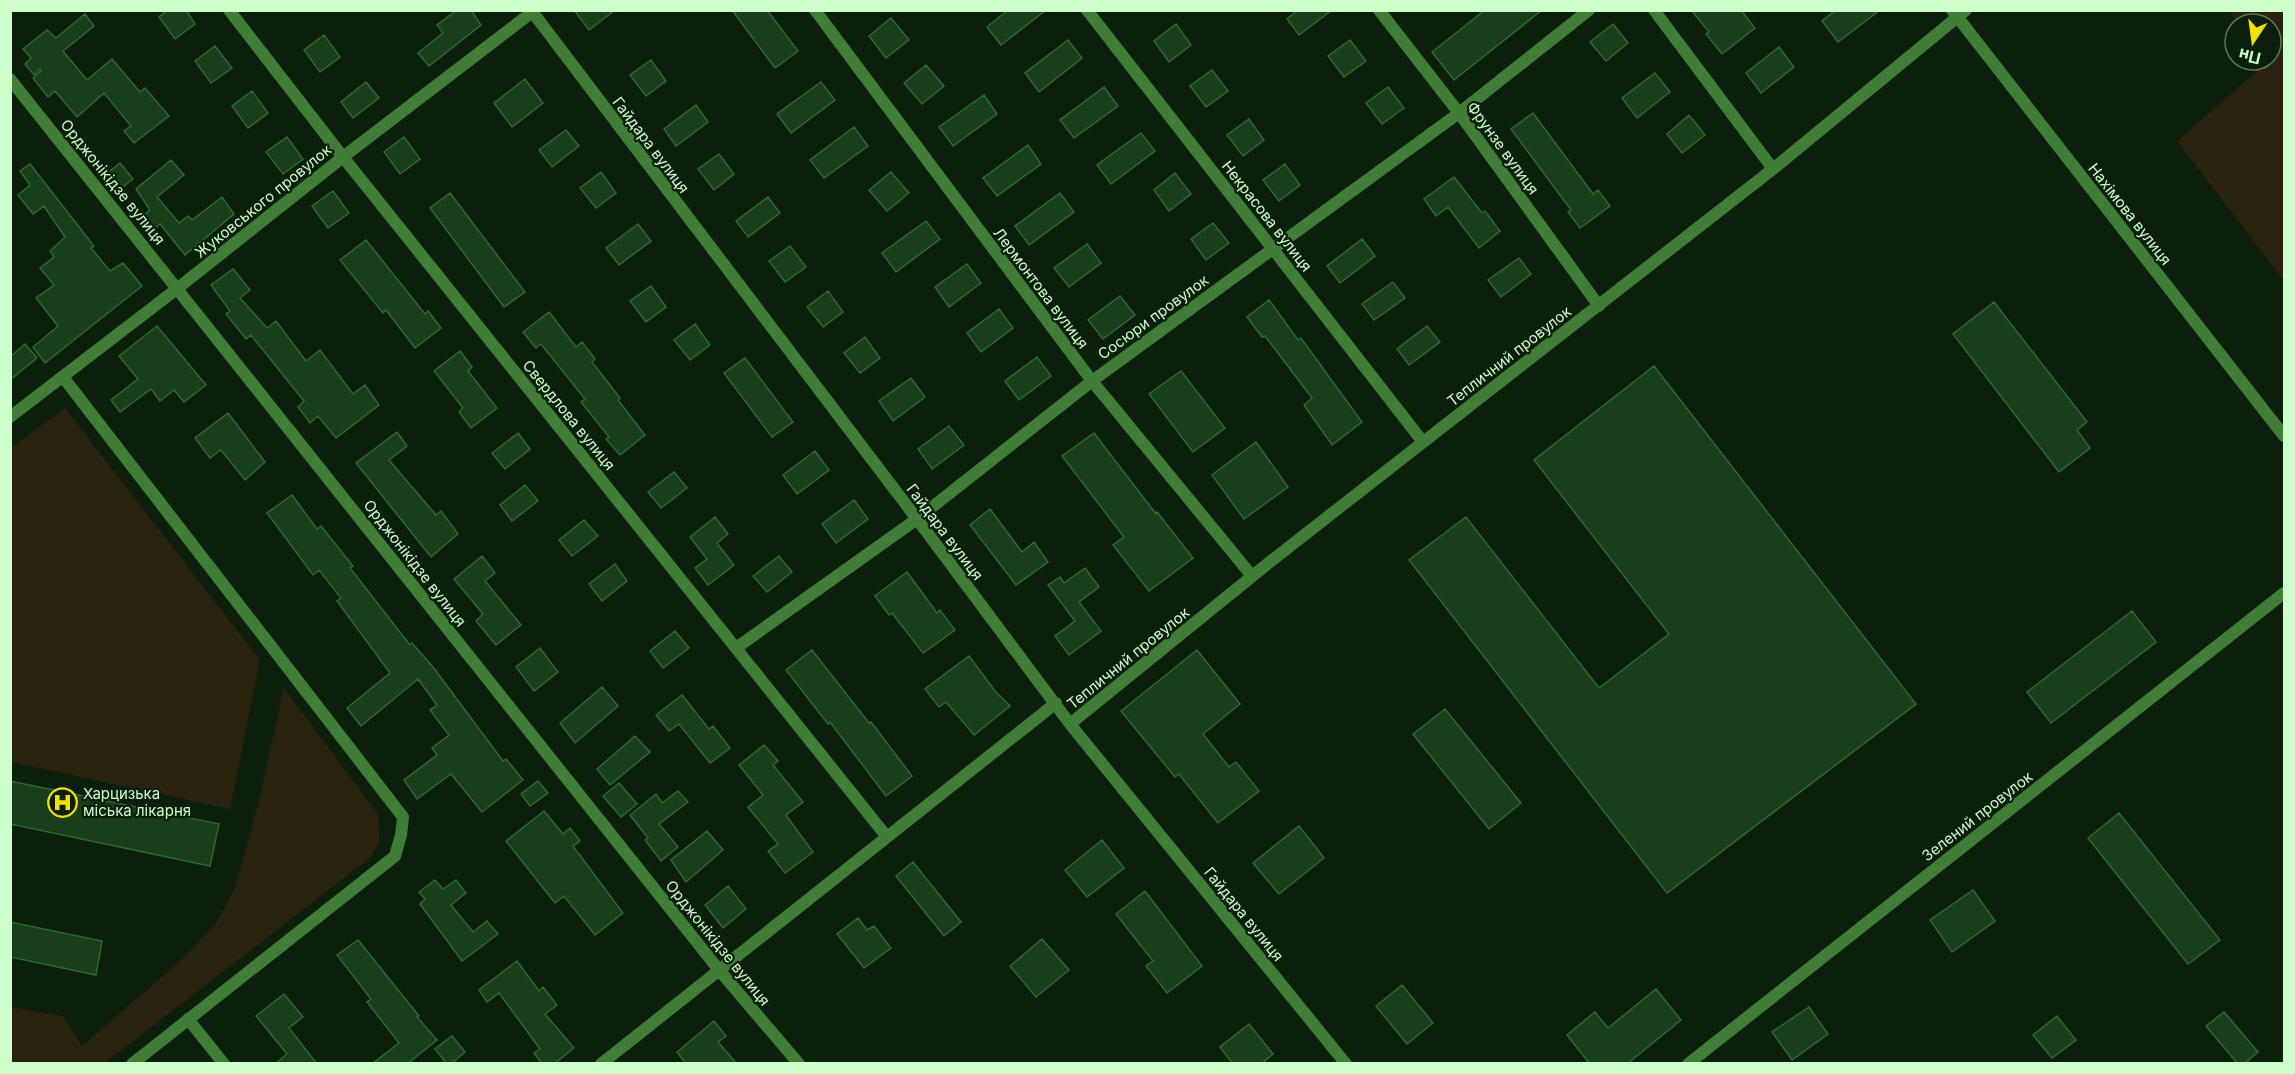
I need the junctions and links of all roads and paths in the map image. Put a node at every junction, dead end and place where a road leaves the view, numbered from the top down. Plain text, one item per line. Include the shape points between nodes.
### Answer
1 (229, 10) edge
2 (816, 10) edge
3 (1087, 10) edge
4 (1379, 10) edge
5 (1589, 10) edge
6 (1654, 10) edge
7 (533, 11) edge
8 (1958, 13) edge
9 (10, 78) edge
10 (1459, 112) junction
11 (343, 157) junction
12 (1773, 169) junction
13 (1273, 248) junction
14 (178, 288) junction
15 (1599, 306) junction
16 (63, 377) junction
17 (1092, 381) junction
18 (10, 417) edge
19 (2284, 436) edge
20 (1423, 442) junction
21 (917, 519) junction
22 (1252, 576) junction
23 (2284, 593) edge
24 (736, 648) junction
25 (1056, 704) junction
26 (1070, 724) junction
27 (887, 837) junction
28 (719, 970) junction
29 (188, 1019) junction
30 (132, 1064) edge
31 (224, 1064) edge
32 (601, 1064) edge
33 (799, 1064) edge
34 (1346, 1064) edge
35 (1688, 1064) edge

1 - 11 street, Свердлова вулиця
2 - 17 street, Лермонтова вулиця
3 - 13 street, Некрасова вулиця
4 - 10 street, Фрунзе вулиця
5 - 10 street, Сосюри провулок
6 - 12 street
7 - 11 street, Жуковського провулок
7 - 21 street, Гайдара вулиця
8 - 12 street, Тепличний провулок
8 - 19 street, Нахімова вулиця
9 - 14 street, Орджонікідзе вулиця
10 - 13 street, Сосюри провулок
10 - 15 street, Фрунзе вулиця
11 - 14 street, Жуковського провулок
11 - 24 street, Свердлова вулиця
12 - 15 street, Тепличний провулок
13 - 17 street, Сосюри провулок
13 - 20 street, Некрасова вулиця
14 - 16 street, Жуковського провулок
14 - 28 street, Орджонікідзе вулиця
15 - 20 street, Тепличний провулок
16 - 18 street, Жуковського провулок
16 - 29 street via 403,817 394,856
17 - 21 street, Сосюри провулок
17 - 22 street, Лермонтова вулиця
20 - 22 street, Тепличний провулок
21 - 24 street, Сосюри провулок
21 - 25 street, Гайдара вулиця
22 - 26 street, Тепличний провулок
23 - 35 street, Зелений провулок
24 - 27 street, Свердлова вулиця
25 - 26 street, Гайдара вулиця
25 - 27 street, Тепличний провулок
26 - 34 street, Гайдара вулиця
27 - 28 street, Тепличний провулок
28 - 32 street, Тепличний провулок
28 - 33 street, Орджонікідзе вулиця
29 - 30 street
29 - 31 street

